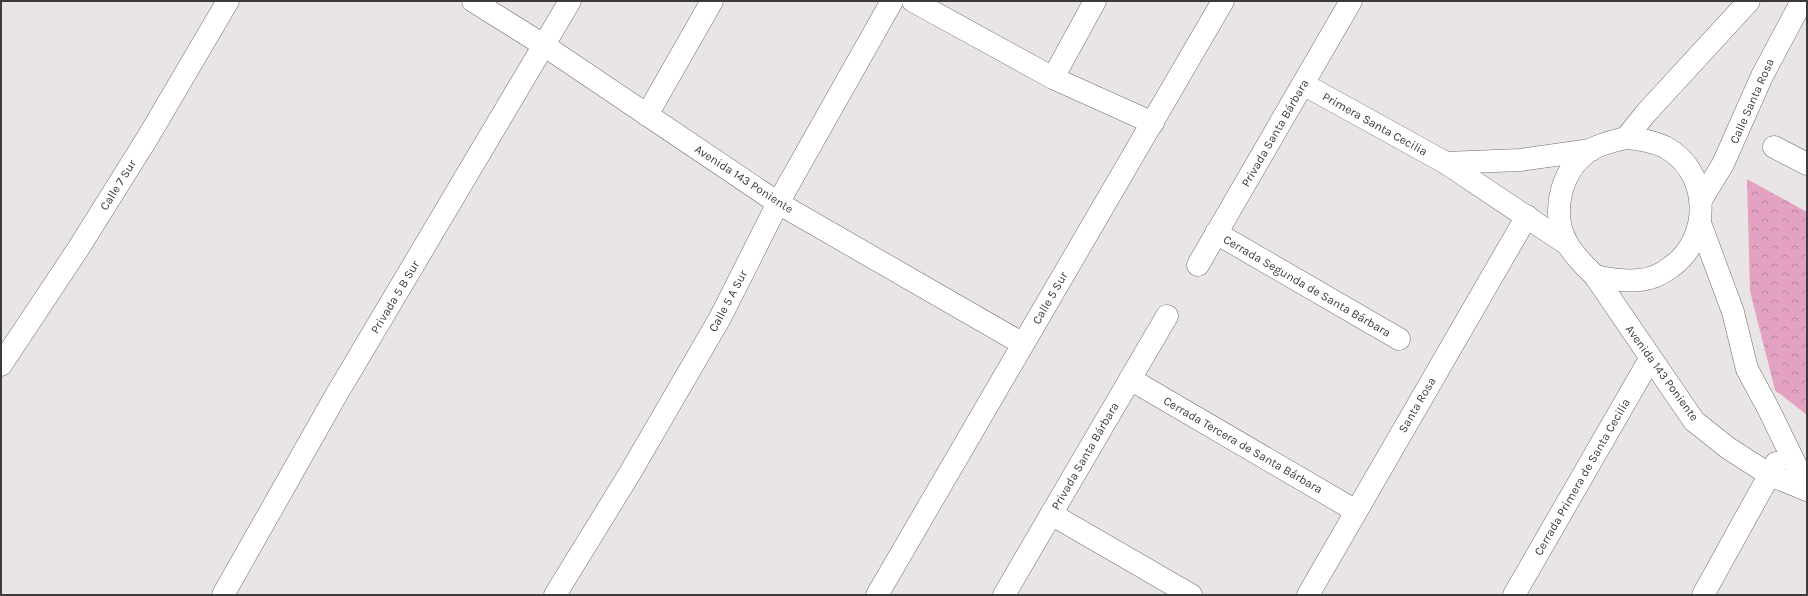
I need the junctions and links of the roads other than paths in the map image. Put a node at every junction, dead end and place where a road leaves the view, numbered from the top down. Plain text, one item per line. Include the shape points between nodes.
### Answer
1 (228, 1) edge
2 (473, 1) edge
3 (570, 1) edge
4 (712, 1) edge
5 (892, 1) edge
6 (913, 1) edge
7 (1095, 1) edge
8 (1223, 1) edge
9 (1351, 1) edge
10 (1789, 1) edge
11 (1802, 1) edge
12 (1747, 3) edge
13 (1783, 35) junction
14 (545, 46) junction
15 (1053, 78) junction
16 (1304, 84) junction
17 (647, 115) junction
18 (1153, 123) junction
19 (1626, 138) junction
20 (1774, 147) dead end
21 (1591, 150) junction
22 (1446, 164) junction
23 (1807, 164) edge
24 (1701, 200) junction
25 (778, 203) junction
26 (1527, 216) junction
27 (1700, 223) junction
28 (1216, 233) junction
29 (1567, 244) junction
30 (1198, 265) dead end
31 (1594, 276) junction
32 (1167, 316) dead end
33 (1399, 339) dead end
34 (1023, 344) junction
35 (1650, 359) junction
36 (1, 365) edge
37 (1130, 379) junction
38 (1786, 444) junction
39 (1770, 475) junction
40 (1807, 489) edge
41 (1356, 511) junction
42 (1051, 514) junction
43 (224, 595) edge
44 (555, 595) edge
45 (876, 595) edge
46 (1004, 595) edge
47 (1191, 595) edge
48 (1308, 595) edge
49 (1514, 595) edge
50 (1704, 595) edge

1 - 36 street, Calle 7 Sur via 148,137
2 - 14 street, Avenida 143 Poniente
3 - 14 street, Privada 5 B Sur
4 - 17 street
5 - 25 street, Calle 5 A Sur
6 - 15 street
7 - 15 street
8 - 18 street, Calle 5 Sur
9 - 16 street, Privada Santa Bárbara
10 - 13 street
11 - 13 street, Calle Santa Rosa
12 - 19 street
13 - 24 street, Calle Santa Rosa via 1723,164
14 - 17 street, Avenida 143 Poniente
14 - 43 street, Privada 5 B Sur via 335,397
15 - 18 street
16 - 22 street, Primera Santa Cecilia
16 - 28 street, Privada Santa Bárbara
17 - 25 street, Avenida 143 Poniente
18 - 34 street, Calle 5 Sur
19 - 21 street via 1608,142
19 - 24 street via 1645,140 1665,148 1683,162 1695,179
20 - 23 street
21 - 22 street via 1520,160
21 - 29 street via 1575,164 1562,189 1559,202 1560,224
22 - 26 street, Primera Santa Cecilia
24 - 27 street
25 - 34 street, Avenida 143 Poniente
25 - 44 street, Calle 5 A Sur via 720,318 630,473
26 - 29 street, Primera Santa Cecilia
26 - 41 street, Santa Rosa
27 - 31 street via 1693,244 1680,261 1662,274 1641,280
27 - 38 street, Avenida 143 Poniente via 1733,312 1747,369
28 - 30 street, Privada Santa Bárbara
28 - 33 street, Cerrada Segunda de Santa Bárbara
29 - 31 street
31 - 35 street, Avenida 143 Poniente
32 - 37 street, Privada Santa Bárbara
34 - 45 street, Calle 5 Sur
35 - 39 street, Avenida 143 Poniente via 1694,421 1728,448
35 - 49 street, Cerrada Primera de Santa Cecilia
37 - 41 street, Cerrada Tercera de Santa Bárbara
37 - 42 street, Privada Santa Bárbara
38 - 39 street
38 - 40 street, Avenida 143 Poniente
39 - 40 street, Avenida 143 Poniente
39 - 50 street
41 - 48 street, Santa Rosa
42 - 46 street, Privada Santa Bárbara
42 - 47 street

